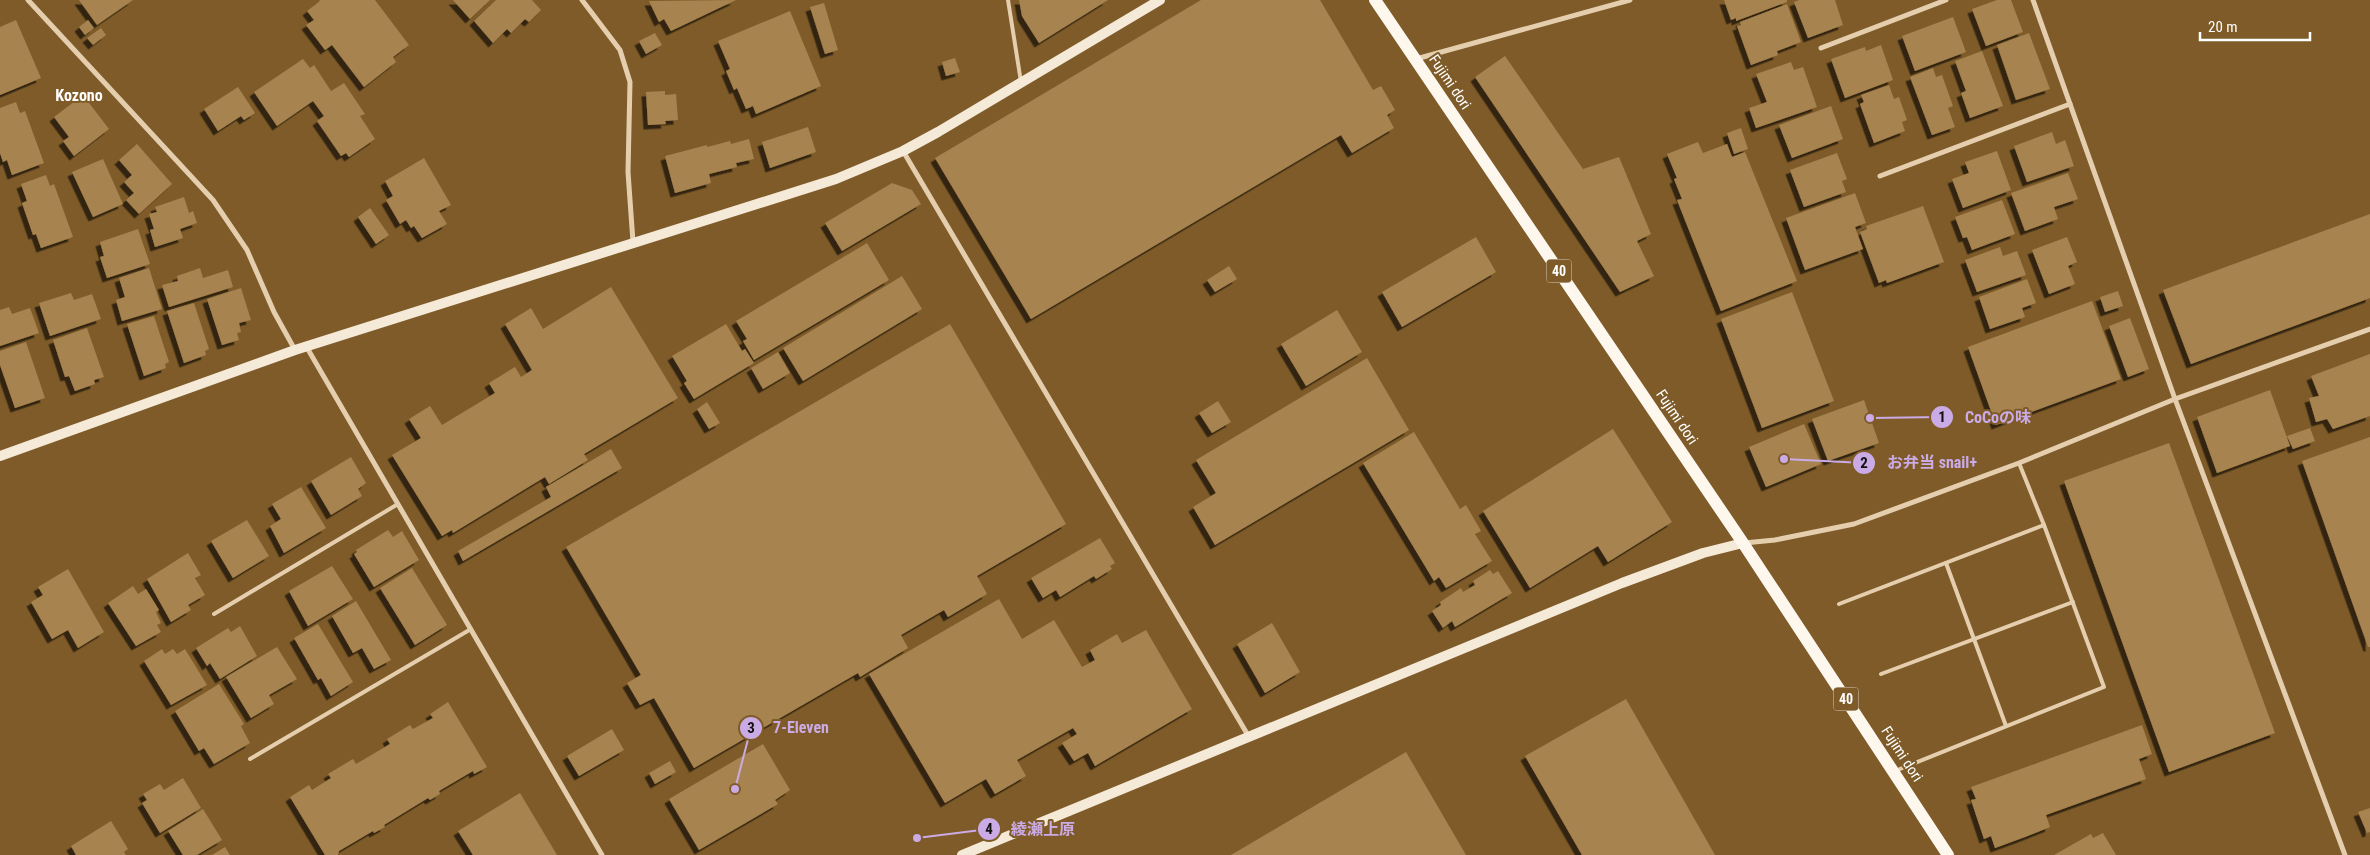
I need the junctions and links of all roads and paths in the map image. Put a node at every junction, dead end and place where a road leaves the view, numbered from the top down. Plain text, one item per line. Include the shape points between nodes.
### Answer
1 (28, 0) edge
2 (582, 0) edge
3 (1008, 0) edge
4 (1160, 0) edge
5 (1375, 0) edge
6 (1630, 0) edge
7 (1946, 0) edge
8 (2033, 0) edge
9 (1821, 48) dead end
10 (1416, 60) junction
11 (1022, 84) junction
12 (2070, 104) junction
13 (903, 151) junction
14 (1880, 176) dead end
15 (633, 242) junction
16 (2370, 329) edge
17 (306, 346) junction
18 (295, 350) junction
19 (2175, 399) junction
20 (0, 456) edge
21 (2019, 463) junction
22 (398, 504) junction
23 (2044, 525) junction
24 (1743, 543) junction
25 (1946, 563) junction
26 (2073, 602) junction
27 (1840, 604) dead end
28 (214, 614) dead end
29 (471, 629) junction
30 (1974, 639) junction
31 (1880, 674) dead end
32 (2006, 726) junction
33 (1249, 737) junction
34 (250, 759) dead end
35 (1893, 771) junction
36 (602, 855) edge
37 (962, 855) edge
38 (1948, 855) edge
39 (2345, 855) edge

1 - 18 street via 213,200 247,250
2 - 15 street via 620,50 630,82 628,172
3 - 11 lane
4 - 11 street
5 - 10 main road, Fujimi dori / 40
6 - 10 street
7 - 9 street
8 - 12 street
10 - 24 main road, Fujimi dori / 40
11 - 13 street
12 - 14 street
12 - 19 street
13 - 15 street via 836,179
13 - 33 street
15 - 17 street
16 - 19 street
17 - 18 street
17 - 22 street
18 - 20 street
19 - 21 street
19 - 39 street
21 - 23 lane
21 - 24 street via 1854,524
22 - 28 lane
22 - 29 street
23 - 25 lane
23 - 26 lane
24 - 33 street via 1703,553 1622,584
24 - 35 main road, Fujimi dori / 40
25 - 27 lane
25 - 30 lane
26 - 30 lane
26 - 32 lane via 2104,687
29 - 34 lane
29 - 36 street
30 - 31 lane
30 - 32 lane
32 - 35 lane
33 - 37 street
35 - 38 main road, Fujimi dori / 40

